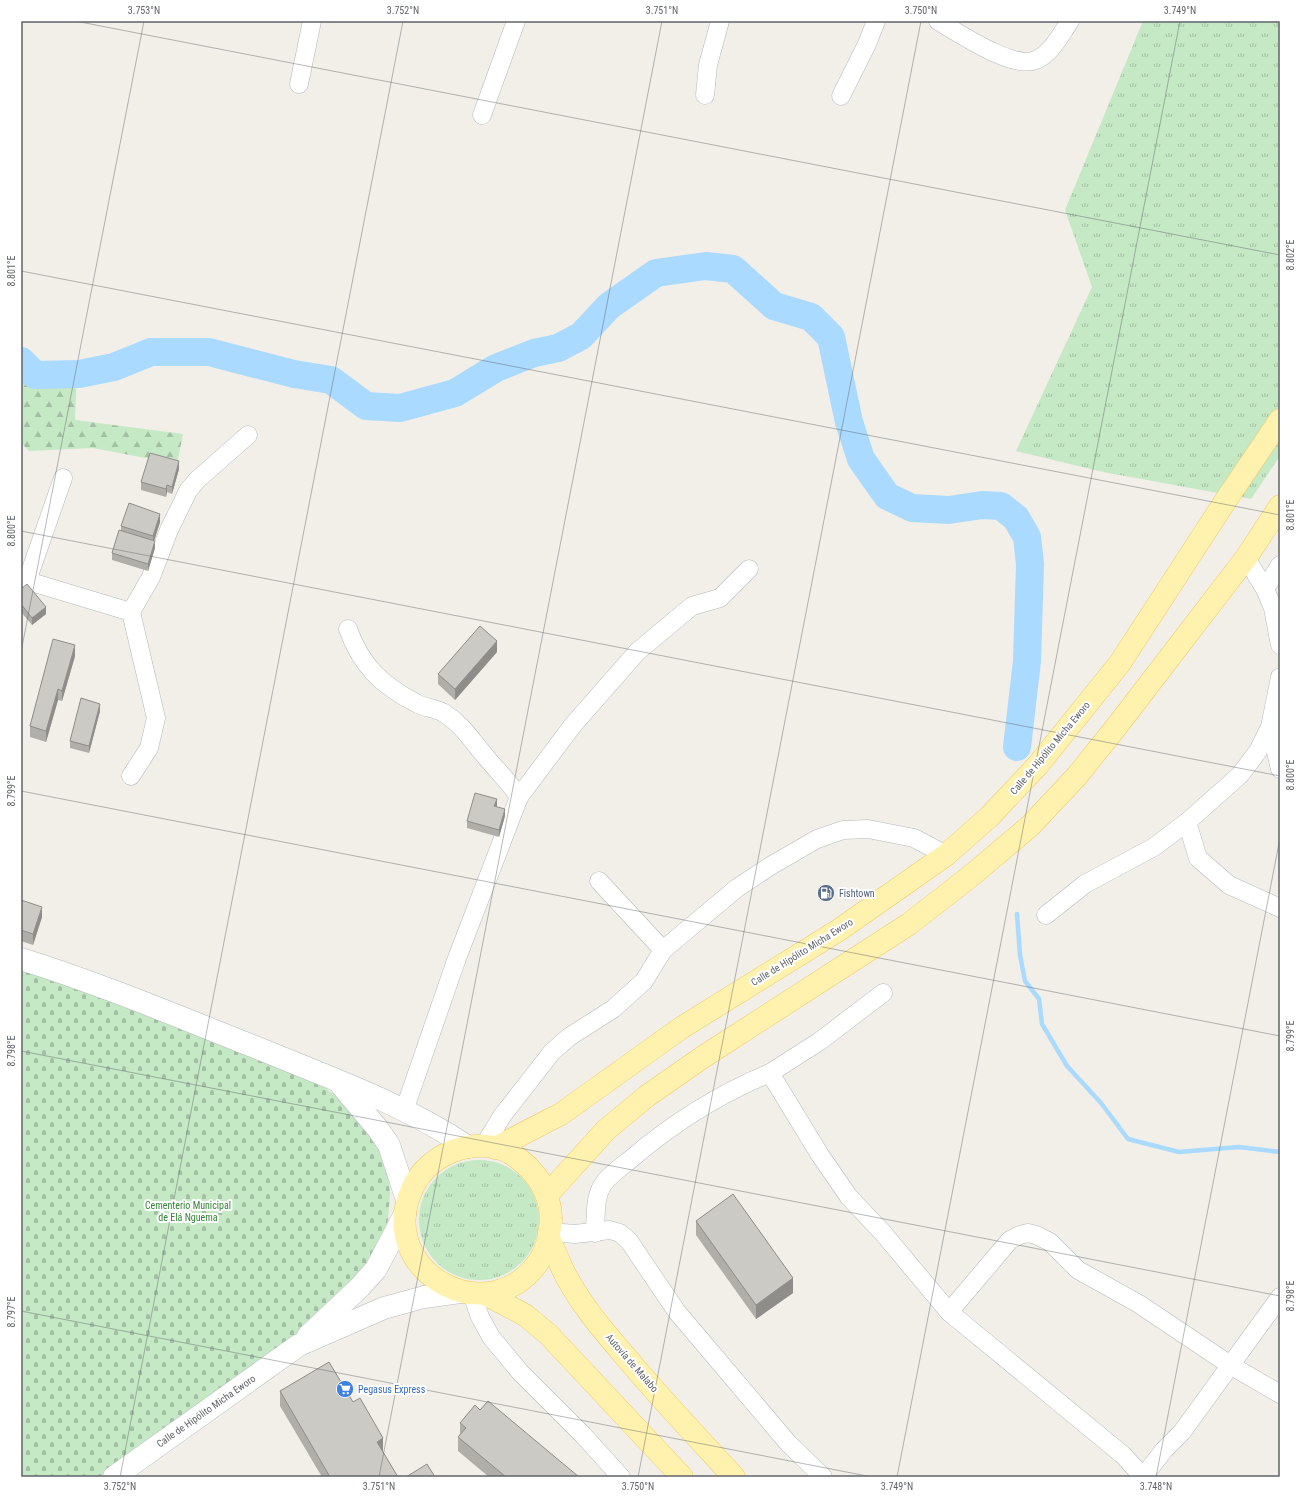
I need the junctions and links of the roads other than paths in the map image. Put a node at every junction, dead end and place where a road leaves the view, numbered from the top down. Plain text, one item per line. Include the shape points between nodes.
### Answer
1 (312, 21) edge
2 (516, 21) edge
3 (720, 21) edge
4 (876, 21) edge
5 (938, 21) edge
6 (1070, 21) edge
7 (299, 84) dead end
8 (705, 95) dead end
9 (840, 96) dead end
10 (482, 115) dead end
11 (1280, 420) edge
12 (248, 435) dead end
13 (63, 478) dead end
14 (1280, 506) edge
15 (1246, 558) junction
16 (1280, 565) edge
17 (749, 570) dead end
18 (24, 580) edge
19 (1265, 589) junction
20 (132, 612) junction
21 (348, 629) dead end
22 (1280, 645) edge
23 (1280, 678) edge
24 (1270, 727) junction
25 (1280, 769) edge
26 (131, 776) dead end
27 (519, 797) junction
28 (1187, 822) junction
29 (946, 855) junction
30 (599, 881) dead end
31 (1280, 908) edge
32 (1046, 915) dead end
33 (663, 950) junction
34 (21, 959) edge
35 (883, 993) dead end
36 (770, 1073) junction
37 (337, 1081) junction
38 (404, 1111) junction
39 (482, 1147) junction
40 (547, 1195) junction
41 (406, 1207) junction
42 (550, 1233) junction
43 (595, 1233) junction
44 (472, 1293) junction
45 (1280, 1297) edge
46 (949, 1312) junction
47 (299, 1345) junction
48 (1230, 1365) junction
49 (1280, 1394) edge
50 (114, 1477) edge
51 (621, 1477) edge
52 (682, 1477) edge
53 (734, 1477) edge
54 (823, 1477) edge
55 (1143, 1477) edge

1 - 7 street
2 - 10 street
3 - 8 street via 708,65
4 - 9 street
5 - 6 street via 999,56 1020,62 1035,60 1048,52
11 - 29 main road, Calle de Hipólito Micha Eworo via 1120,663 1038,765 989,817
12 - 20 street via 188,491 169,530 151,577
13 - 18 street
14 - 15 main road
15 - 19 street
15 - 40 main road via 1078,776 1030,826 909,924 647,1096 606,1130
16 - 19 street
17 - 27 street via 720,598 692,606 637,652 573,725
18 - 20 street
19 - 22 street via 1273,608
20 - 26 street via 156,718 149,748
21 - 27 street via 359,656 366,665 404,696 416,704 443,713 471,736 486,757 507,778
23 - 24 street
24 - 25 street
24 - 28 street via 1258,751 1240,775
27 - 38 street via 457,958
28 - 31 street via 1198,858 1229,885
28 - 32 street via 1154,847 1085,884
29 - 33 street via 914,838 868,828 843,830 817,839 737,888
29 - 39 main road, Calle de Hipólito Micha Eworo via 839,930 681,1028 561,1114
30 - 33 street
33 - 39 street via 644,981 618,1004 569,1037 552,1052 502,1116
34 - 37 street via 167,1012
35 - 36 street via 820,1041
36 - 43 street via 706,1104 654,1140 619,1169 600,1189
36 - 46 street via 849,1197 883,1233
37 - 38 street
37 - 41 street via 389,1145
38 - 39 street
39 - 40 main road via 517,1157 535,1174
39 - 41 main road, Calle de Hipólito Micha Eworo via 447,1153 429,1164 416,1180
40 - 42 main road via 551,1219
41 - 44 main road via 407,1240 418,1263 436,1281
41 - 47 street, Calle de Hipólito Micha Eworo via 376,1269
42 - 43 street
42 - 44 main road via 541,1258 526,1276 507,1288
42 - 53 main road, Autovía de Malabo via 575,1294 602,1329
43 - 54 street via 615,1231 629,1241 677,1312 788,1443
44 - 47 street, Calle de Hipólito Micha Eworo via 424,1297 384,1308
44 - 51 street via 480,1317 496,1343 520,1372
44 - 52 main road via 526,1315 548,1334
45 - 48 street
46 - 48 street via 1010,1240 1028,1233 1050,1242 1078,1270 1140,1304
46 - 55 street via 1123,1455
47 - 50 street, Calle de Hipólito Micha Eworo
48 - 49 street
48 - 55 street via 1182,1432

